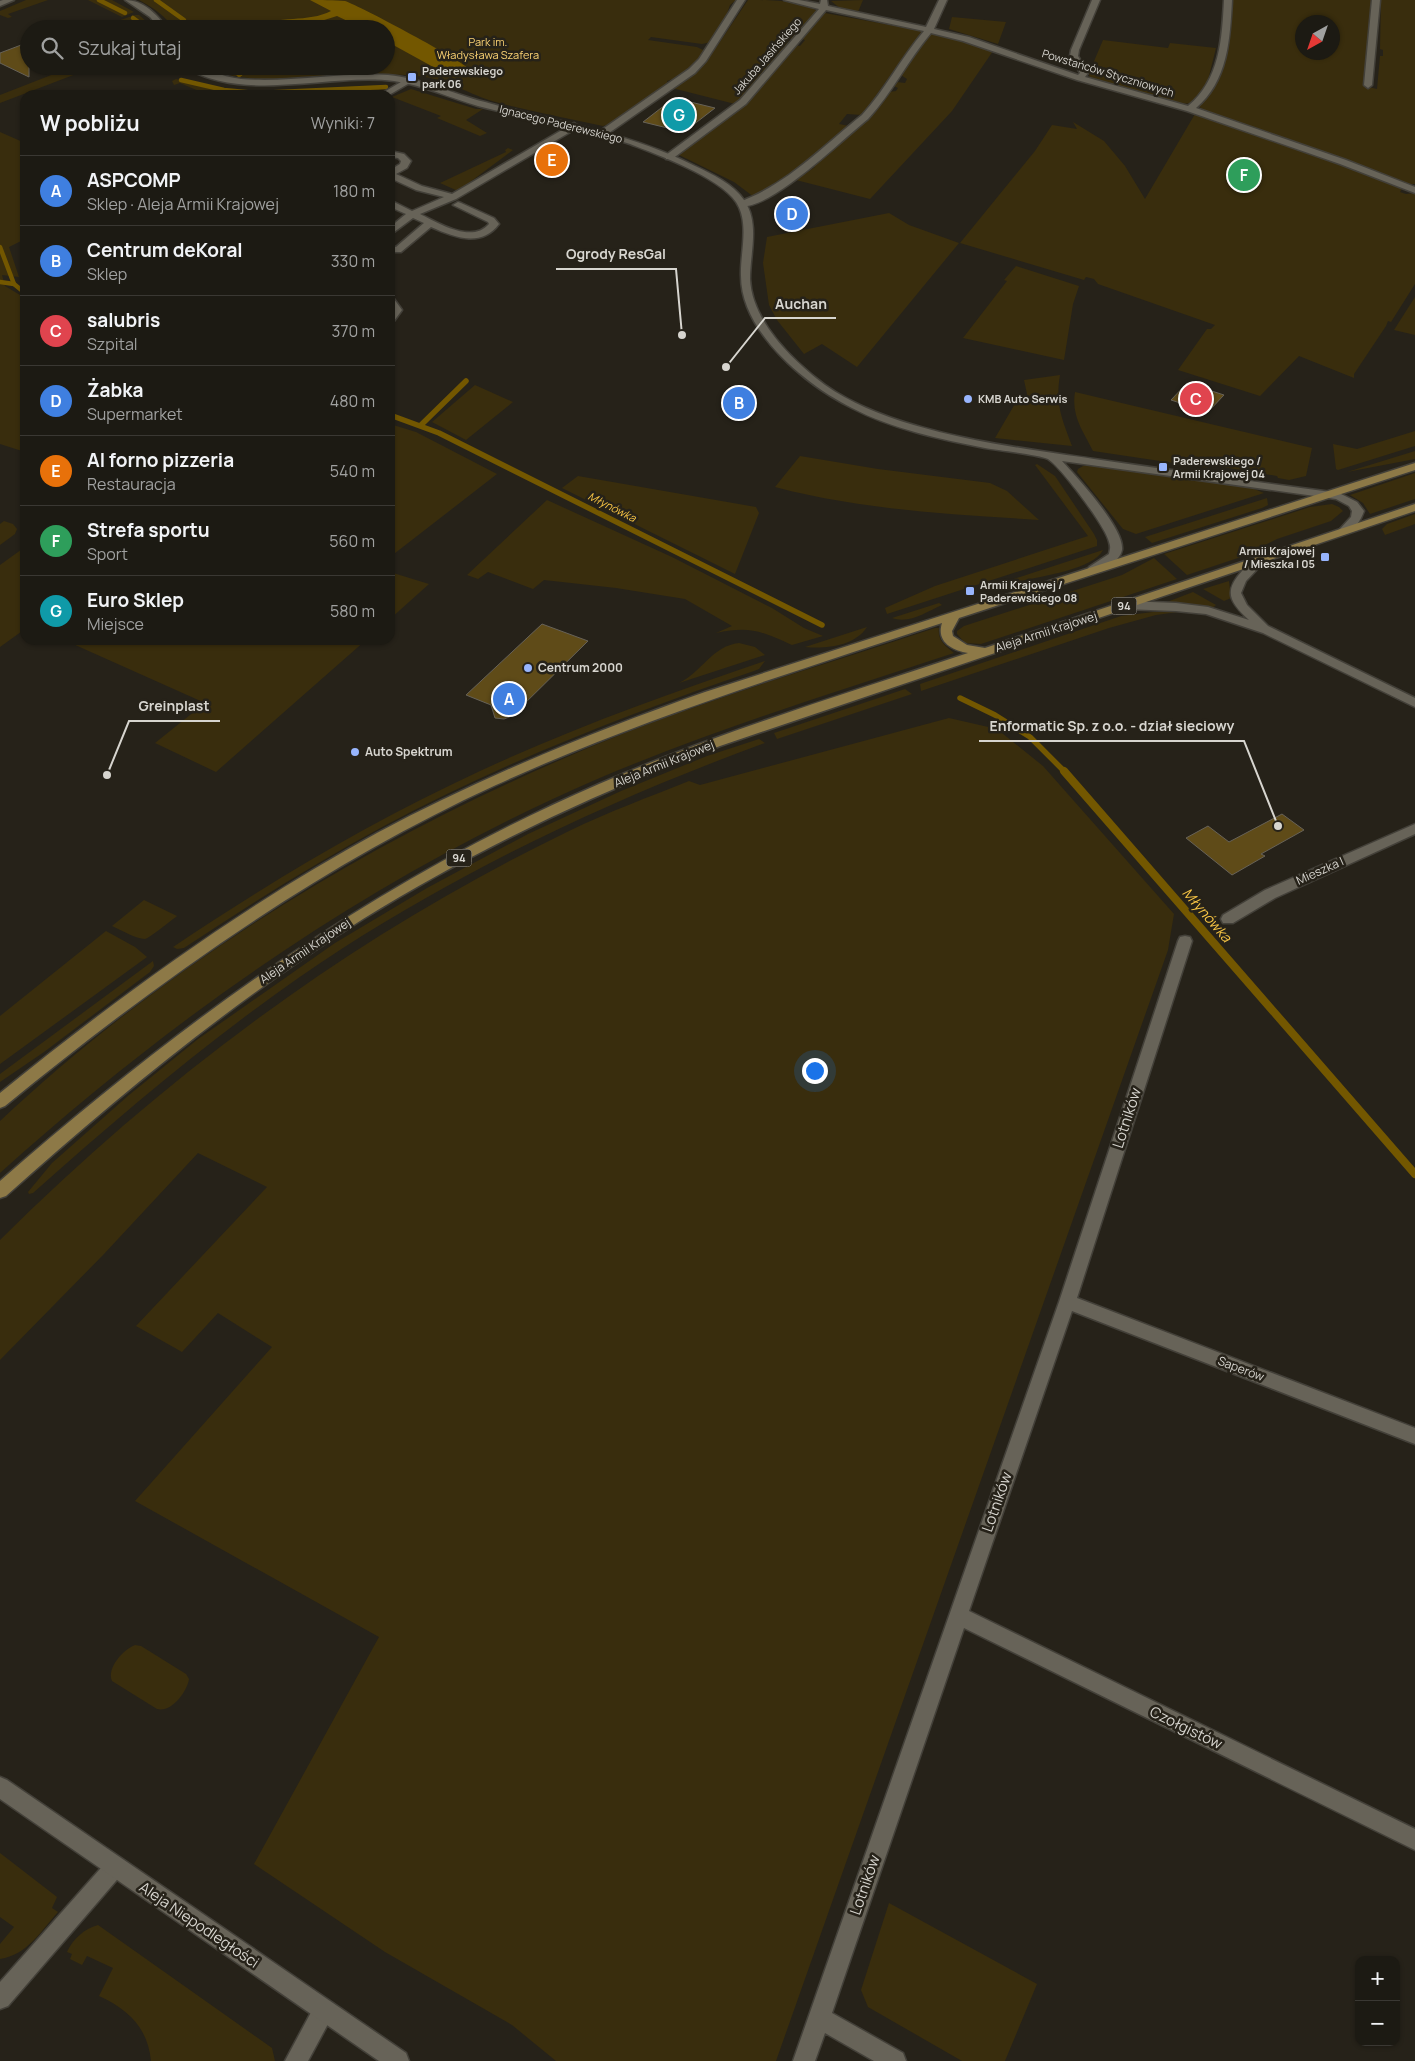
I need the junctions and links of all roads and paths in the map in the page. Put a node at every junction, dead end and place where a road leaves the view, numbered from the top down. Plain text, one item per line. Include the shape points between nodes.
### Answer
1 (10, 0) edge
2 (129, 0) edge
3 (742, 0) edge
4 (788, 0) edge
5 (942, 0) edge
6 (1096, 0) edge
7 (1228, 0) edge
8 (1376, 0) edge
9 (0, 4) edge
10 (824, 4) edge
11 (157, 20) edge
12 (929, 30) junction
13 (210, 75) edge
14 (1080, 78) junction
15 (409, 81) junction
16 (1368, 85) dead end
17 (392, 90) edge
18 (1190, 109) junction
19 (574, 126) junction
20 (603, 133) junction
21 (395, 155) edge
22 (669, 157) junction
23 (395, 172) edge
24 (395, 177) edge
25 (1415, 190) edge
26 (456, 201) junction
27 (742, 204) junction
28 (395, 206) edge
29 (412, 214) junction
30 (431, 222) junction
31 (395, 228) edge
32 (395, 250) edge
33 (1050, 455) junction
34 (1415, 466) edge
35 (1327, 495) junction
36 (1415, 507) edge
37 (1345, 530) junction
38 (1260, 560) junction
39 (1093, 570) junction
40 (1126, 605) junction
41 (955, 615) junction
42 (1267, 630) junction
43 (988, 651) junction
44 (1415, 703) edge
45 (1415, 829) edge
46 (1228, 918) dead end
47 (1185, 941) dead end
48 (0, 1102) edge
49 (0, 1192) edge
50 (1067, 1302) junction
51 (1415, 1436) edge
52 (957, 1615) junction
53 (0, 1788) edge
54 (1415, 1840) edge
55 (115, 1867) junction
56 (2, 1992) edge
57 (324, 2011) junction
58 (820, 2018) junction
59 (296, 2061) edge
60 (398, 2061) edge
61 (804, 2061) edge
62 (895, 2061) edge

1 - 9 street
2 - 11 street
3 - 20 street via 692,72
4 - 10 street, Powstańców Styczniowych
5 - 12 street
6 - 14 street via 1075,50 1074,56 1084,73
7 - 18 street via 1218,69 1204,96
8 - 16 street
10 - 12 street, Powstańców Styczniowych
10 - 22 street, Jakuba Jasińskiego via 743,102
12 - 14 street, Powstańców Styczniowych
12 - 27 street via 865,117 781,187
13 - 15 street, Ignacego Paderewskiego via 258,83 363,77
14 - 18 street, Powstańców Styczniowych
15 - 17 street
15 - 19 street, Ignacego Paderewskiego via 478,103
18 - 25 street, Powstańców Styczniowych
19 - 20 street, Ignacego Paderewskiego
19 - 26 street
20 - 22 street, Ignacego Paderewskiego
21 - 23 street via 406,161
22 - 27 street, Ignacego Paderewskiego via 716,182
24 - 26 street
26 - 29 street
26 - 30 street via 491,220 493,227 486,233 467,236
27 - 33 street via 748,224 745,282 754,312 808,377 830,394 895,421 985,444
28 - 29 street
29 - 30 street
29 - 31 street
30 - 32 street
33 - 35 street
33 - 39 street via 1079,486 1117,543 1109,560
34 - 35 main road
35 - 37 street via 1346,499 1358,511
35 - 39 main road
36 - 37 main road, Aleja Armii Krajowej / 94
37 - 38 main road, Aleja Armii Krajowej / 94
38 - 40 main road, Aleja Armii Krajowej / 94
38 - 42 street via 1240,579 1235,592 1244,610
39 - 41 main road
40 - 42 street via 1208,611
40 - 43 main road, Aleja Armii Krajowej / 94
41 - 43 main road via 946,625 949,641 962,649
41 - 48 main road via 659,712 531,764 429,813 289,891 194,953 102,1020
42 - 44 street
43 - 49 main road, Aleja Armii Krajowej / 94 via 758,728 628,777 542,816 416,882 311,945 208,1018 89,1112
45 - 46 street, Mieszka I via 1283,888
47 - 50 street, Lotników
50 - 51 street, Saperów
50 - 52 street, Lotników
52 - 54 street, Czołgistów
52 - 58 street, Lotników
53 - 55 street, Aleja Niepodległości
55 - 56 street
55 - 57 street, Aleja Niepodległości
57 - 59 street
57 - 60 street, Aleja Niepodległości
58 - 61 street, Lotników
58 - 62 street

